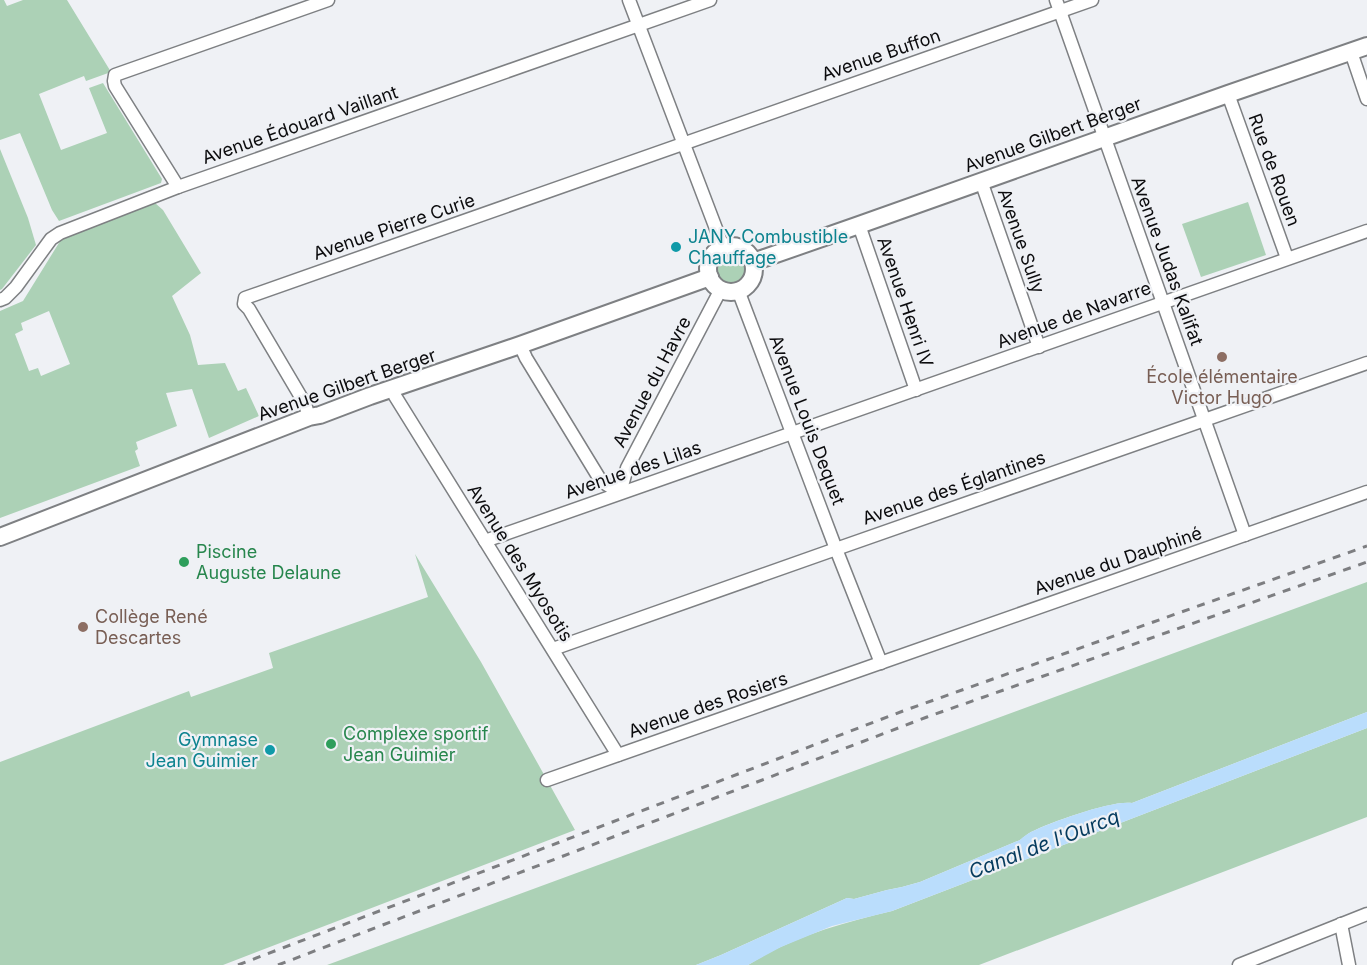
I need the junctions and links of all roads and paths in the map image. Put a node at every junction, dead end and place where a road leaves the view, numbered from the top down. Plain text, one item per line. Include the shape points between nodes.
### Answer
1 (328, 0) edge
2 (629, 0) edge
3 (710, 0) edge
4 (1092, 0) edge
5 (1058, 6) edge
6 (639, 25) junction
7 (1367, 46) edge
8 (1351, 52) junction
9 (1228, 94) junction
10 (1367, 99) edge
11 (1104, 138) junction
12 (683, 143) junction
13 (981, 181) junction
14 (178, 187) junction
15 (859, 225) junction
16 (1367, 231) edge
17 (723, 247) junction
18 (1287, 258) junction
19 (753, 261) junction
20 (715, 283) junction
21 (738, 290) junction
22 (0, 300) edge
23 (1162, 303) junction
24 (520, 345) junction
25 (1039, 347) junction
26 (1367, 363) edge
27 (392, 389) junction
28 (916, 390) junction
29 (309, 417) junction
30 (1204, 419) junction
31 (793, 433) junction
32 (1367, 492) edge
33 (620, 493) junction
34 (1245, 535) junction
35 (0, 537) edge
36 (485, 541) junction
37 (836, 549) junction
38 (553, 650) junction
39 (881, 663) junction
40 (618, 755) junction
41 (547, 780) dead end
42 (1367, 914) edge
43 (1341, 924) junction
44 (1239, 965) edge
45 (1349, 965) edge

1 - 14 street via 115,75 115,86
2 - 6 street
3 - 6 street, Avenue Édouard Vaillant
4 - 5 street, Avenue Buffon
5 - 11 street, Avenue Judas Kalifat
5 - 12 street, Avenue Buffon
6 - 12 street
6 - 14 street, Avenue Édouard Vaillant
7 - 8 street, Avenue Gilbert Berger
8 - 9 street, Avenue Gilbert Berger
8 - 10 street
9 - 11 street, Avenue Gilbert Berger
9 - 18 street, Rue de Rouen
11 - 13 street, Avenue Gilbert Berger
11 - 23 street, Avenue Judas Kalifat
12 - 17 street
12 - 29 street, Avenue Pierre Curie via 245,298 244,304 305,404
13 - 15 street, Avenue Gilbert Berger
13 - 25 street, Avenue Sully
14 - 22 street, Avenue Édouard Vaillant via 60,233 51,239 16,287
15 - 19 street, Avenue Gilbert Berger
15 - 28 street, Avenue Henri IV
16 - 18 street, Avenue de Navarre
17 - 19 street via 738,247
17 - 20 street via 713,254 708,266
18 - 23 street, Avenue de Navarre
19 - 21 street via 753,275
20 - 21 street via 727,291
20 - 24 street, Avenue Gilbert Berger
20 - 33 street, Avenue du Havre via 627,468
21 - 31 street, Avenue Louis Dequet
23 - 25 street, Avenue de Navarre
23 - 30 street, Avenue Judas Kalifat
24 - 27 street, Avenue Gilbert Berger
24 - 33 street via 601,481
25 - 28 street, Avenue de Navarre
26 - 30 street, Avenue des Églantines
27 - 29 street, Avenue Gilbert Berger
27 - 36 street, Avenue des Myosotis
28 - 31 street, Avenue de Navarre
29 - 35 street, Avenue Gilbert Berger
30 - 34 street, Avenue Judas Kalifat
30 - 37 street, Avenue des Églantines
31 - 33 street, Avenue des Lilas
31 - 37 street, Avenue Louis Dequet
32 - 34 street, Avenue du Dauphiné
33 - 36 street, Avenue des Lilas
34 - 39 street, Avenue du Dauphiné
36 - 38 street, Avenue des Myosotis
37 - 38 street, Avenue des Églantines
37 - 39 street, Avenue Louis Dequet
38 - 40 street, Avenue des Myosotis
39 - 40 street, Avenue des Rosiers
40 - 41 street, Avenue des Rosiers
42 - 43 street
43 - 44 street
43 - 45 street

